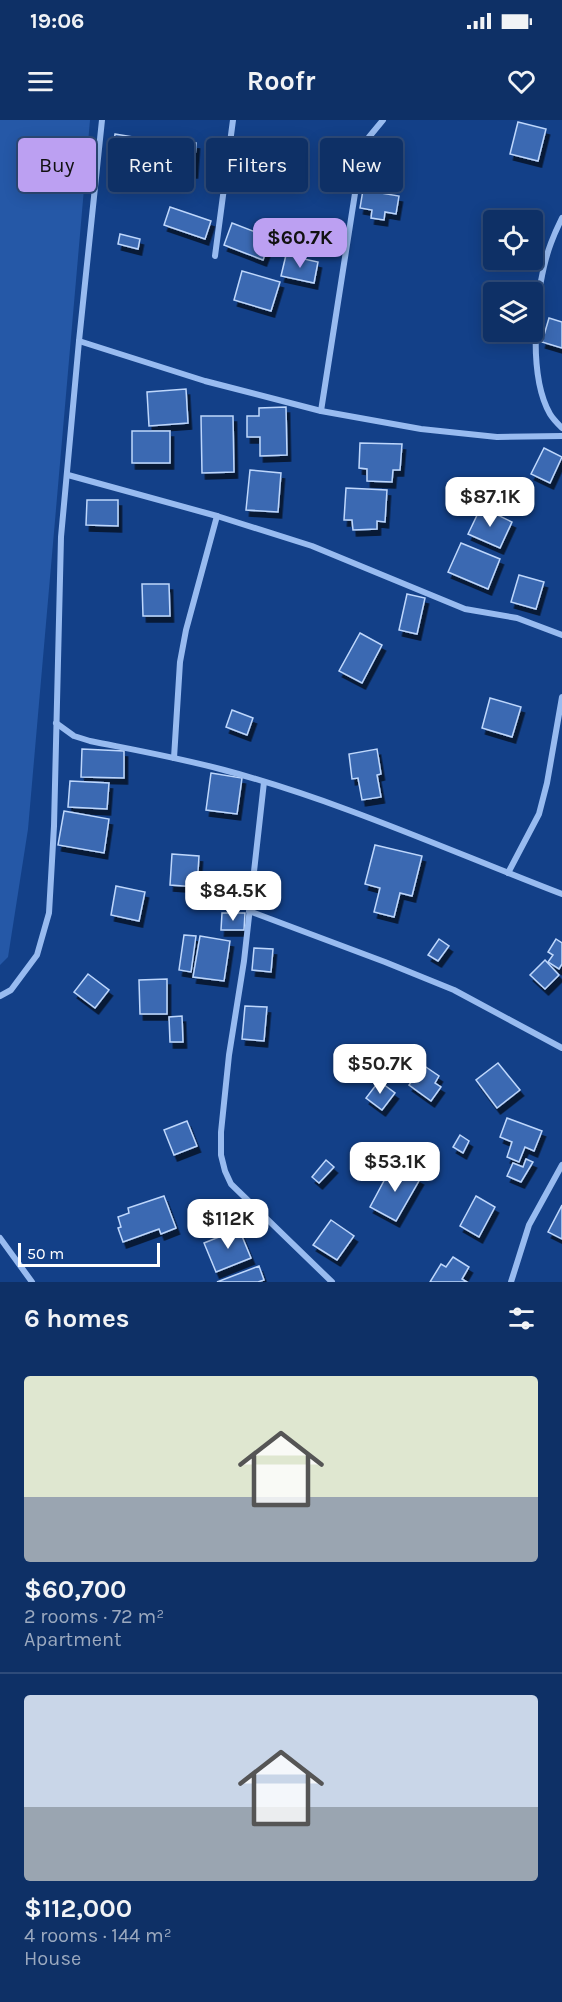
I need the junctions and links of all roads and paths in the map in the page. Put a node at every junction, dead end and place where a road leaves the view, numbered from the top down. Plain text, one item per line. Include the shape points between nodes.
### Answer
1 (102, 120) edge
2 (233, 120) edge
3 (383, 120) edge
4 (562, 218) edge
5 (215, 256) dead end
6 (78, 342) junction
7 (321, 411) junction
8 (562, 428) edge
9 (562, 436) edge
10 (68, 475) junction
11 (217, 516) junction
12 (562, 636) edge
13 (562, 698) edge
14 (56, 723) junction
15 (174, 758) junction
16 (264, 782) junction
17 (508, 873) junction
18 (562, 894) edge
19 (249, 911) junction
20 (0, 996) edge
21 (562, 1048) edge
22 (562, 1165) edge
23 (559, 1177) edge
24 (0, 1238) edge
25 (32, 1282) edge
26 (333, 1282) edge
27 (511, 1282) edge

1 - 6 street
2 - 5 street
3 - 7 street via 362,155
4 - 8 street via 550,244 539,291 536,362 540,389 550,414
6 - 7 street
6 - 10 street
7 - 9 street via 497,438
10 - 11 street
10 - 14 street via 61,537
11 - 12 street via 312,546 465,609 517,618
11 - 15 street via 180,662
13 - 17 street via 539,814
14 - 15 street via 74,736 90,741
14 - 20 street via 49,913 37,955 11,990
15 - 16 street
16 - 17 street via 395,827
16 - 19 street
17 - 18 street
19 - 21 street via 454,990
19 - 26 street via 229,1055 221,1155 231,1184
22 - 23 street
23 - 27 street via 530,1224
24 - 25 street

